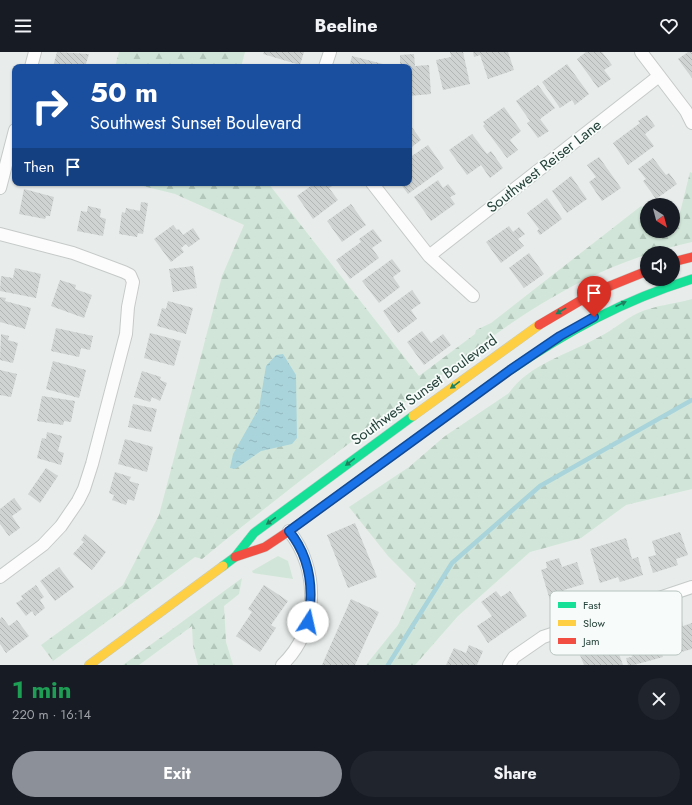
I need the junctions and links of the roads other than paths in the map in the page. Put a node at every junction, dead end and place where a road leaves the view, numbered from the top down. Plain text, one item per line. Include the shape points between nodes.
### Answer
1 (35, 52) edge
2 (330, 52) edge
3 (641, 52) edge
4 (32, 64) edge
5 (326, 64) edge
6 (659, 76) junction
7 (692, 123) edge
8 (12, 142) edge
9 (374, 186) edge
10 (0, 188) edge
11 (0, 234) edge
12 (429, 256) junction
13 (692, 257) edge
14 (680, 260) edge
15 (640, 274) edge
16 (692, 279) edge
17 (473, 296) dead end
18 (289, 531) junction
19 (235, 557) junction
20 (0, 577) edge
21 (692, 587) edge
22 (680, 591) edge
23 (550, 635) edge
24 (88, 665) edge
25 (282, 665) edge
26 (509, 665) edge

1 - 4 street
2 - 5 street
3 - 6 street
6 - 7 street
6 - 12 street, Southwest Reiser Lane
8 - 10 street
9 - 12 street
11 - 20 street via 118,269 130,275 133,282 126,334 84,489 70,514 43,545
12 - 17 street
13 - 14 main road
15 -> 19 main road, Southwest Sunset Boulevard via 595,292 529,331 254,533
18 -> 16 main road, Southwest Sunset Boulevard via 560,336 641,295
18 - 19 main road, Southwest Sunset Boulevard via 265,547
18 - 25 street via 306,559 312,602 308,622 300,641
19 - 24 main road, Southwest Sunset Boulevard
21 - 22 street
23 - 26 street via 514,658

